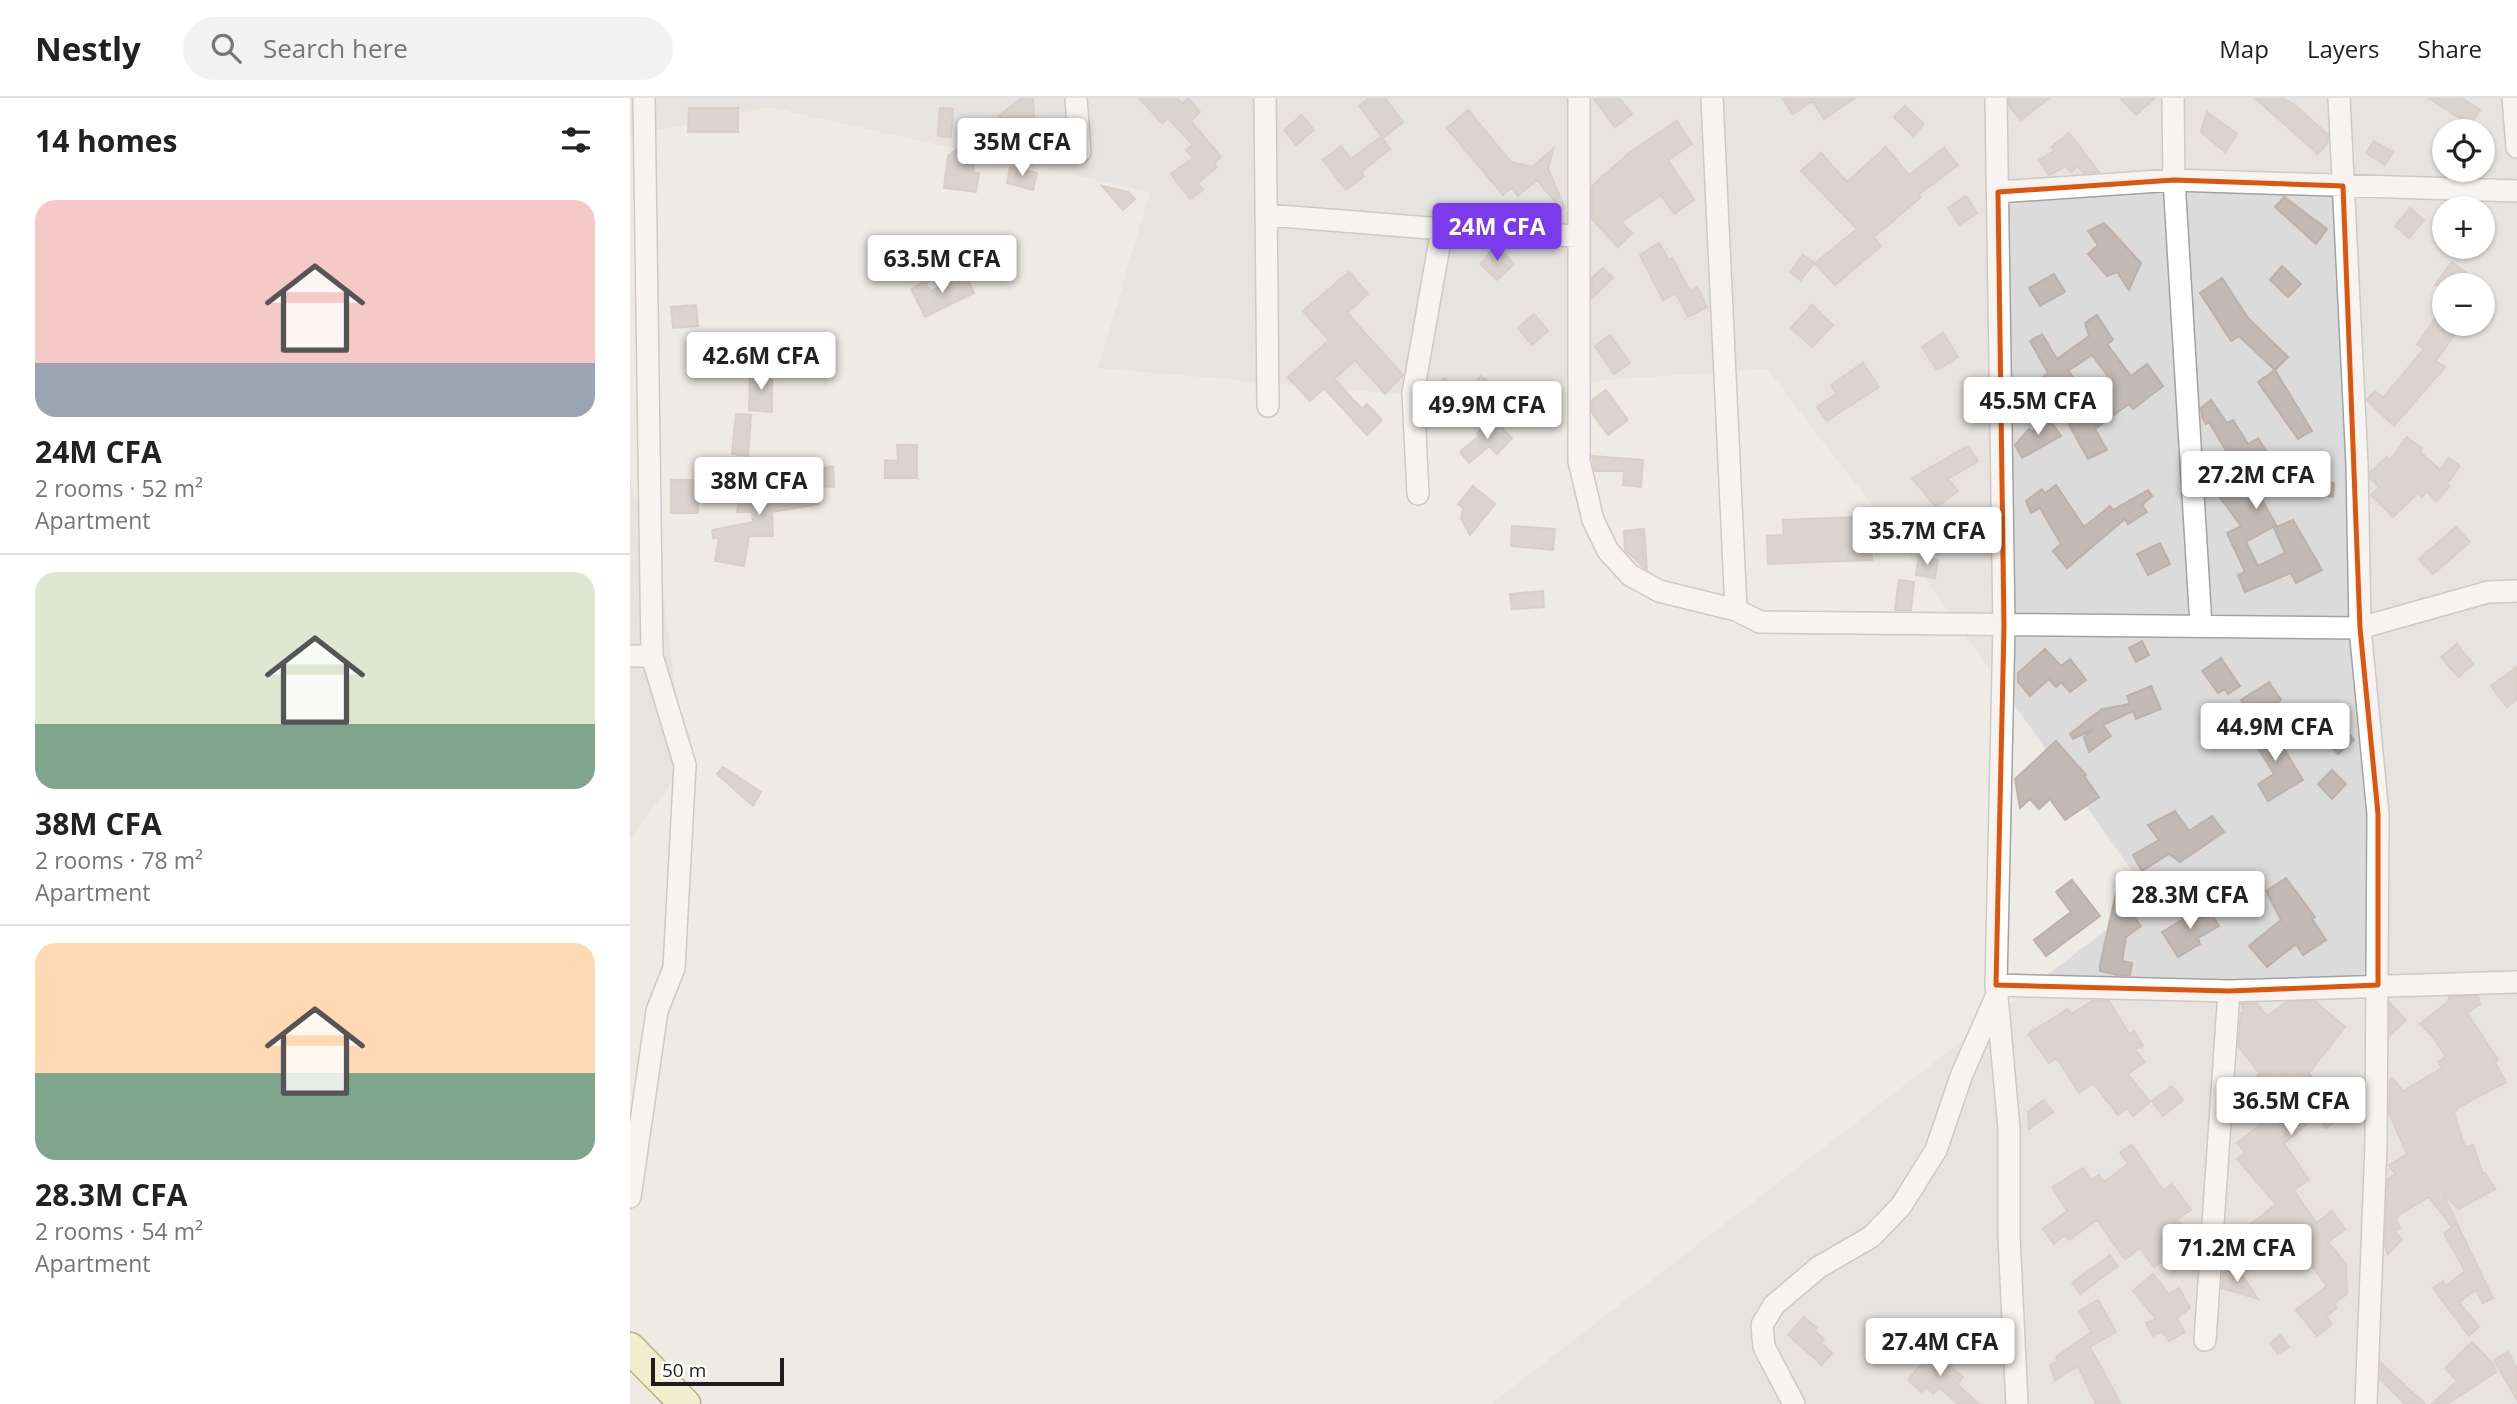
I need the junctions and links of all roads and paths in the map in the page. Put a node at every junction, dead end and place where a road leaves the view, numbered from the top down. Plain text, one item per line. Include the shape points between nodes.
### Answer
1 (644, 98) edge
2 (1076, 98) edge
3 (1265, 98) edge
4 (1579, 98) edge
5 (1712, 98) edge
6 (1996, 98) edge
7 (2173, 98) edge
8 (2339, 98) edge
9 (2513, 98) edge
10 (2517, 147) edge
11 (1080, 152) dead end
12 (2174, 180) junction
13 (2343, 186) junction
14 (2517, 191) edge
15 (1998, 192) junction
16 (1266, 215) junction
17 (1442, 229) junction
18 (1577, 236) junction
19 (1268, 406) dead end
20 (1419, 494) dead end
21 (2517, 591) edge
22 (1736, 610) junction
23 (2004, 626) junction
24 (2201, 626) junction
25 (2360, 628) junction
26 (630, 656) edge
27 (652, 656) junction
28 (2517, 982) edge
29 (2378, 985) junction
30 (1996, 990) junction
31 (2230, 991) junction
32 (630, 1197) edge
33 (2205, 1340) dead end
34 (630, 1348) edge
35 (685, 1404) edge
36 (1794, 1404) edge
37 (2017, 1404) edge
38 (2366, 1404) edge

1 - 27 street
2 - 11 street
3 - 16 street
4 - 18 street
5 - 22 street
6 - 15 street
7 - 12 street
8 - 13 street
9 - 10 street
12 - 13 street
12 - 15 street
12 - 24 street
13 - 14 street
13 - 25 street
15 - 23 street
16 - 17 street
16 - 19 street
17 - 18 street
17 - 20 street via 1413,393
18 - 22 street via 1579,461 1592,520 1608,551 1630,576 1659,591
21 - 25 street via 2488,592
22 - 23 street via 1760,622
23 - 24 street
23 - 30 street
24 - 25 street
25 - 29 street via 2378,814
26 - 27 street
27 - 32 street via 685,765 674,968 657,1011
28 - 29 street
29 - 31 street
29 - 38 street
30 - 31 street
30 - 36 street via 1936,1150 1901,1206 1871,1237 1810,1275 1774,1305 1762,1325 1764,1347
30 - 37 street via 2009,1129
31 - 33 street
34 - 35 street

